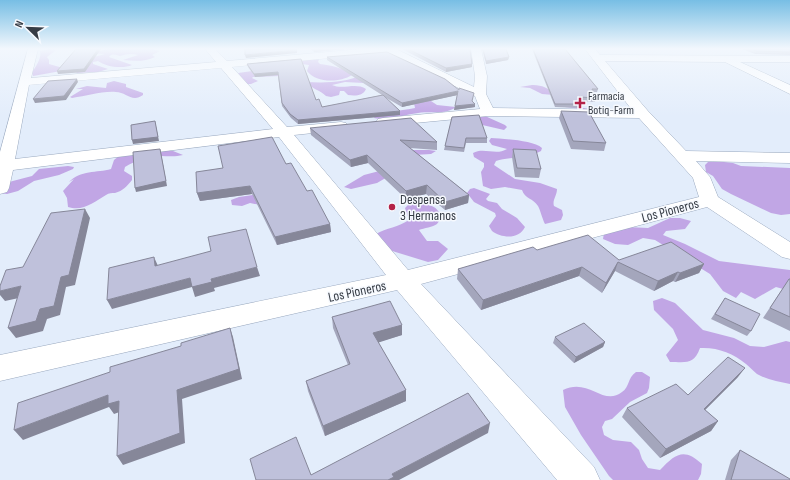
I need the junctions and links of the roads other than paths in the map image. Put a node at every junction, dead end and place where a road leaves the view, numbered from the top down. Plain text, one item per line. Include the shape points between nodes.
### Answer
1 (27, 71) edge
2 (102, 71) edge
3 (229, 71) edge
4 (435, 71) edge
5 (480, 71) edge
6 (609, 71) edge
7 (752, 71) edge
8 (24, 82) junction
9 (790, 90) edge
10 (480, 94) junction
11 (488, 112) junction
12 (643, 114) junction
13 (369, 124) edge
14 (354, 125) edge
15 (282, 132) junction
16 (683, 156) junction
17 (790, 158) edge
18 (2, 166) edge
19 (0, 188) edge
20 (710, 200) junction
21 (790, 252) edge
22 (403, 280) junction
23 (0, 368) edge
24 (580, 480) edge

1 - 8 street
2 - 8 street
3 - 15 street
4 - 10 street
5 - 10 street
6 - 12 street
7 - 9 street
8 - 18 street
10 - 11 street
11 - 12 street
11 - 13 street
12 - 16 street
14 - 15 street
15 - 18 street
15 - 22 street
16 - 17 street
16 - 20 street via 701,177
18 - 19 street
20 - 21 street
20 - 22 street, Los Pioneros
22 - 23 street, Los Pioneros
22 - 24 street

